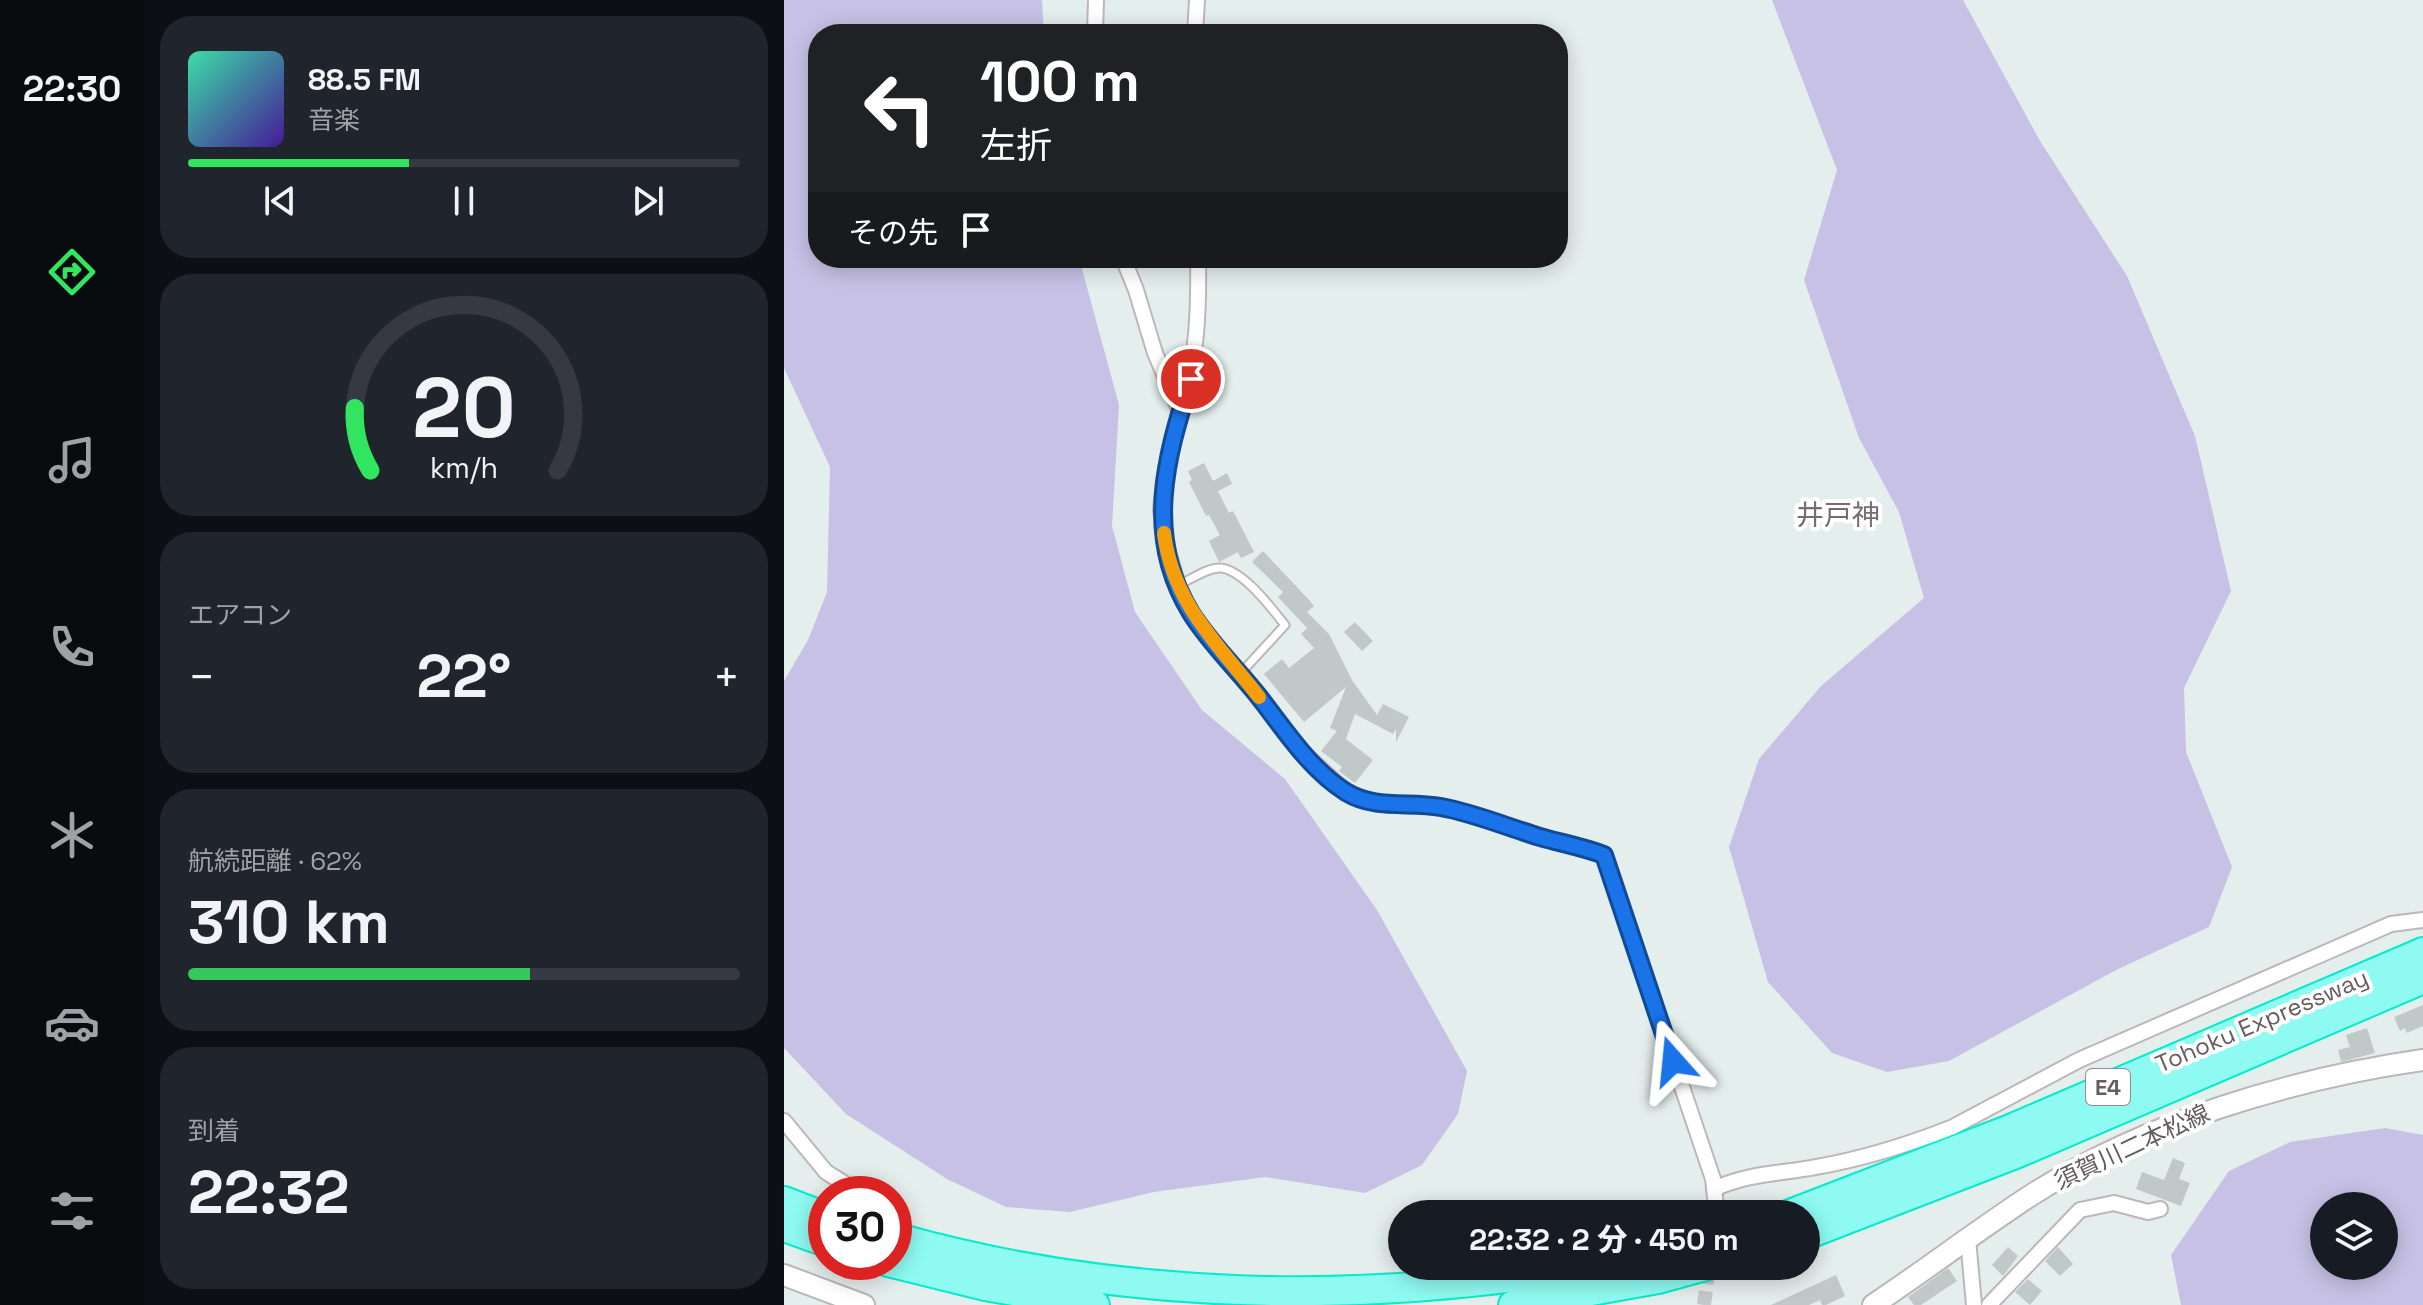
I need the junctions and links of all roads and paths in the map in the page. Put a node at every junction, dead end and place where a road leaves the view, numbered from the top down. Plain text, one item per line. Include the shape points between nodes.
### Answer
1 (1096, 0) edge
2 (1197, 0) edge
3 (1095, 24) edge
4 (1196, 24) edge
5 (1127, 268) edge
6 (1198, 268) edge
7 (1180, 411) junction
8 (1178, 585) junction
9 (1240, 674) junction
10 (2423, 920) edge
11 (2423, 952) edge
12 (2423, 979) edge
13 (2423, 1060) edge
14 (784, 1121) edge
15 (832, 1176) edge
16 (1714, 1189) junction
17 (1715, 1200) edge
18 (784, 1201) edge
19 (1820, 1202) edge
20 (2160, 1209) dead end
21 (808, 1210) edge
22 (784, 1227) edge
23 (1820, 1230) edge
24 (808, 1236) edge
25 (1968, 1239) junction
26 (912, 1242) edge
27 (912, 1268) edge
28 (784, 1275) edge
29 (1510, 1280) edge
30 (1652, 1280) edge
31 (864, 1305) edge
32 (1095, 1305) edge
33 (1513, 1305) edge
34 (1873, 1305) edge
35 (1974, 1305) edge
36 (1989, 1305) edge

1 - 3 street
2 - 4 street
5 - 7 street
6 - 7 street via 1191,379
7 - 8 street via 1161,510
8 - 9 street via 1191,613
8 - 9 lane via 1223,568 1257,592 1285,625
9 - 16 street via 1301,751 1346,792 1379,804 1457,811 1604,855
10 - 16 street via 2391,924 2079,1060 1932,1136 1815,1168 1735,1179
11 - 19 highway, Tohoku Expressway / E4 via 1995,1135
12 - 23 highway, Tohoku Expressway / E4 via 2018,1153
13 - 25 main road, 須賀川二本松線 via 2219,1107 2109,1152 2034,1193
14 - 15 street
16 - 17 street
18 - 21 highway
20 - 36 street via 2148,1212 2114,1203 2080,1210
22 - 24 highway
25 - 34 main road, 須賀川二本松線
25 - 35 street
26 - 29 highway via 1078,1277 1277,1296
27 - 32 highway
28 - 31 main road
30 - 33 highway

